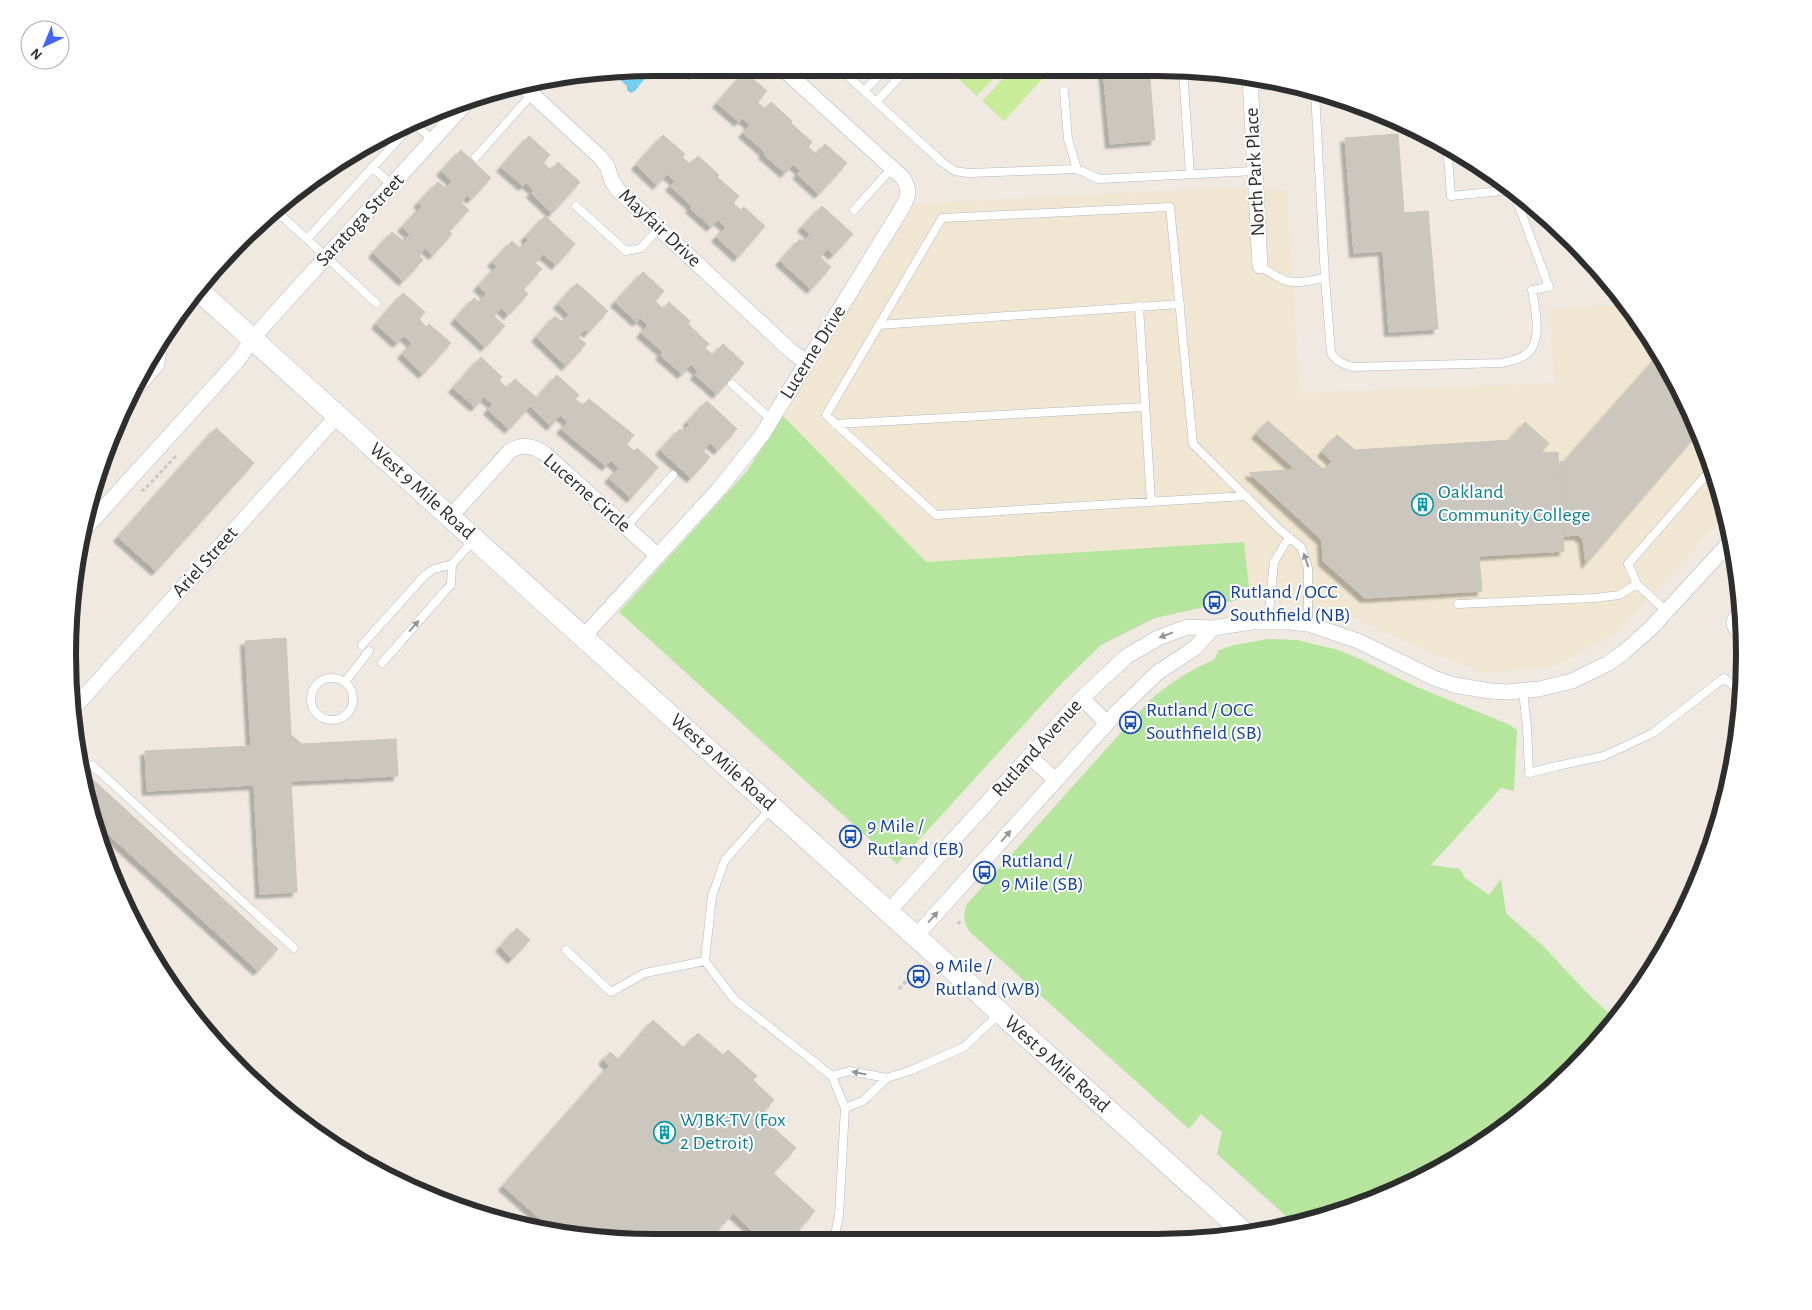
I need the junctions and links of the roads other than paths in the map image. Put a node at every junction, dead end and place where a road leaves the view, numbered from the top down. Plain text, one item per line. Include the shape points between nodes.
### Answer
1 (791, 76) edge
2 (848, 76) edge
3 (878, 76) edge
4 (900, 76) edge
5 (1183, 77) edge
6 (1250, 84) edge
7 (527, 90) edge
8 (526, 91) edge
9 (864, 91) junction
10 (1064, 91) dead end
11 (1315, 99) edge
12 (876, 102) junction
13 (459, 111) edge
14 (419, 127) edge
15 (402, 134) edge
16 (433, 140) junction
17 (1448, 155) edge
18 (476, 156) dead end
19 (372, 167) junction
20 (892, 168) junction
21 (1077, 169) junction
22 (1255, 171) junction
23 (1190, 174) junction
24 (392, 185) junction
25 (1502, 191) edge
26 (1517, 202) edge
27 (576, 206) dead end
28 (854, 210) dead end
29 (280, 215) edge
30 (659, 228) junction
31 (307, 239) junction
32 (326, 257) junction
33 (1260, 266) joint
34 (1325, 278) junction
35 (203, 294) edge
36 (376, 303) dead end
37 (1180, 304) junction
38 (1139, 306) junction
39 (879, 325) junction
40 (252, 339) junction
41 (162, 354) edge
42 (807, 363) junction
43 (147, 379) edge
44 (732, 384) dead end
45 (1145, 407) junction
46 (338, 415) junction
47 (772, 420) junction
48 (835, 424) junction
49 (674, 475) dead end
50 (1707, 475) edge
51 (1246, 496) junction
52 (1151, 502) junction
53 (450, 517) junction
54 (92, 521) edge
55 (626, 527) junction
56 (1289, 537) junction
57 (476, 539) junction
58 (1726, 547) edge
59 (658, 556) junction
60 (452, 564) junction
61 (1637, 584) junction
62 (1458, 604) dead end
63 (1666, 612) junction
64 (1735, 612) edge
65 (1268, 621) junction
66 (1308, 624) junction
67 (1213, 628) junction
68 (1735, 633) edge
69 (584, 636) junction
70 (362, 645) dead end
71 (369, 651) dead end
72 (382, 662) dead end
73 (345, 682) junction
74 (1735, 687) edge
75 (1523, 691) junction
76 (1082, 698) junction
77 (78, 702) edge
78 (1107, 723) junction
79 (1029, 756) junction
80 (92, 765) dead end
81 (1056, 780) junction
82 (772, 806) junction
83 (888, 912) junction
84 (916, 936) junction
85 (294, 948) dead end
86 (566, 950) dead end
87 (705, 961) junction
88 (1000, 1012) junction
89 (832, 1076) junction
90 (887, 1078) junction
91 (845, 1108) junction
92 (1240, 1228) edge
93 (835, 1234) edge

1 - 20 street, Lucerne Drive
2 - 9 lane
3 - 9 lane
4 - 12 lane
5 - 23 lane
6 - 22 street, North Park Place
7 - 30 street, Mayfair Drive via 599,156 618,190
8 - 18 lane
9 - 12 lane
10 - 21 lane via 1068,139
11 - 34 lane
12 - 21 lane via 955,171
13 - 16 street, Saratoga Street
14 - 16 lane
15 - 19 lane
16 - 24 street, Saratoga Street
17 - 25 lane via 1451,196
19 - 24 lane
19 - 31 lane
20 - 28 lane
20 - 42 street, Lucerne Drive via 908,187 905,203
21 - 23 lane via 1099,179
22 - 23 lane
22 - 33 street, North Park Place
24 - 32 street, Saratoga Street
26 - 34 lane via 1549,288 1532,290 1536,337 1525,355 1502,363 1353,367 1343,364 1335,360 1331,352
27 - 30 lane via 626,251 641,248
29 - 31 lane
30 - 42 street, Mayfair Drive
31 - 32 lane
32 - 36 lane
32 - 40 street, Saratoga Street
33 - 34 lane via 1294,284
35 - 40 main road, West 9 Mile Road
37 - 38 lane
37 - 39 lane via 1170,207 942,218
37 - 51 lane via 1193,444
38 - 39 lane
38 - 45 lane
39 - 48 lane via 826,415
40 - 46 main road, West 9 Mile Road
40 - 54 street via 233,365
41 - 43 lane via 160,366
42 - 47 street, Lucerne Drive
44 - 47 lane
45 - 48 lane
45 - 52 lane
46 - 53 main road, West 9 Mile Road
46 - 77 street, Ariel Street
47 - 59 street, Lucerne Drive via 735,470
48 - 52 lane via 936,515
49 - 55 lane
50 - 61 lane via 1628,564
51 - 52 lane
51 - 56 lane
53 - 55 street, Lucerne Circle via 510,451 520,446 533,446
53 - 57 main road, West 9 Mile Road
55 - 59 street, Lucerne Circle
56 - 65 lane via 1274,562
66 -> 56 lane via 1308,568 1301,547
57 - 60 lane
57 - 69 main road, West 9 Mile Road
58 - 63 street, Rutland Avenue
59 - 69 street, Lucerne Drive
60 - 70 lane via 425,575
72 -> 60 lane via 452,585
61 - 62 lane via 1619,594 1595,598
61 - 63 lane
63 - 75 street, Rutland Avenue via 1638,641 1606,664 1572,681
64 - 68 lane via 1730,625
65 - 66 street, Rutland Avenue
65 - 67 street, Rutland Avenue
66 - 75 street, Rutland Avenue via 1358,641 1454,685 1490,691
67 -> 76 street, Rutland Avenue via 1187,627 1158,638 1127,656
67 - 78 street, Rutland Avenue via 1196,648 1157,673
69 - 82 main road, West 9 Mile Road
71 - 73 lane
73 - 73 lane via 330,678 312,690 311,705 320,717 339,720 350,712 353,692
74 - 75 lane via 1724,678 1653,733 1604,756 1529,774
76 - 78 street
76 - 79 street, Rutland Avenue
78 - 81 street, Rutland Avenue
79 - 81 street
79 - 83 street, Rutland Avenue
80 - 85 lane
84 -> 81 street, Rutland Avenue
82 - 83 main road, West 9 Mile Road
82 - 87 lane via 725,860 712,896
83 - 84 main road, West 9 Mile Road
84 - 88 main road, West 9 Mile Road
86 - 87 lane via 610,992 645,973
87 - 89 lane via 734,999
88 - 90 lane via 964,1047
88 - 92 main road, West 9 Mile Road
90 -> 89 lane via 849,1071
89 - 91 lane
90 - 91 lane via 863,1101
91 - 93 lane

